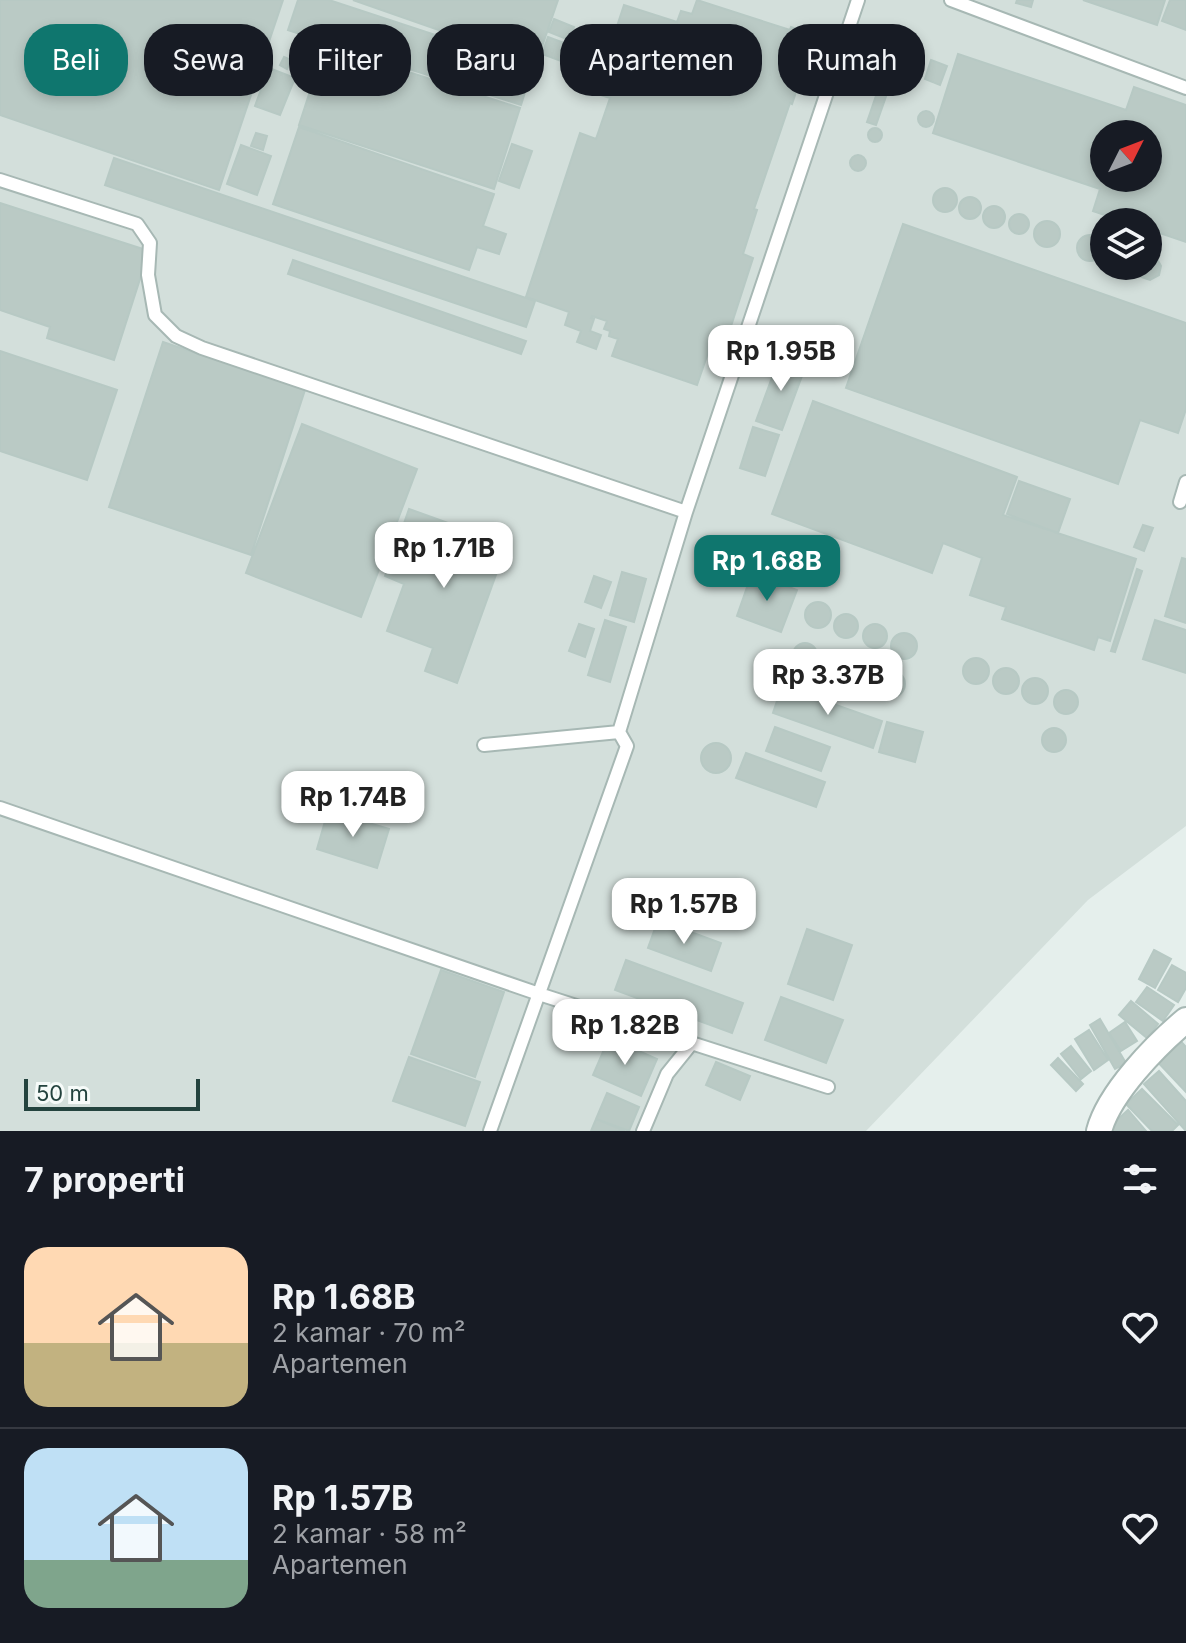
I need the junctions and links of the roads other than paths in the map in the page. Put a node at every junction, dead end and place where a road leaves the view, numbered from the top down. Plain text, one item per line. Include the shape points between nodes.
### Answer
1 (858, 0) edge
2 (951, 0) edge
3 (982, 6) edge
4 (1186, 88) edge
5 (0, 180) edge
6 (1186, 482) edge
7 (1180, 502) dead end
8 (686, 512) junction
9 (619, 732) junction
10 (484, 745) dead end
11 (0, 808) edge
12 (539, 994) junction
13 (1186, 1020) edge
14 (692, 1043) junction
15 (828, 1087) dead end
16 (490, 1131) edge
17 (643, 1131) edge
18 (1099, 1131) edge

1 - 8 lane
2 - 3 lane
3 - 4 lane
5 - 8 lane via 137,224 150,243 148,275 155,315 176,336
6 - 7 lane
8 - 9 lane
9 - 10 lane
9 - 12 lane via 627,746
11 - 12 lane
12 - 14 lane
12 - 16 lane
13 - 18 street via 1133,1072
14 - 15 lane
14 - 17 lane via 667,1074

